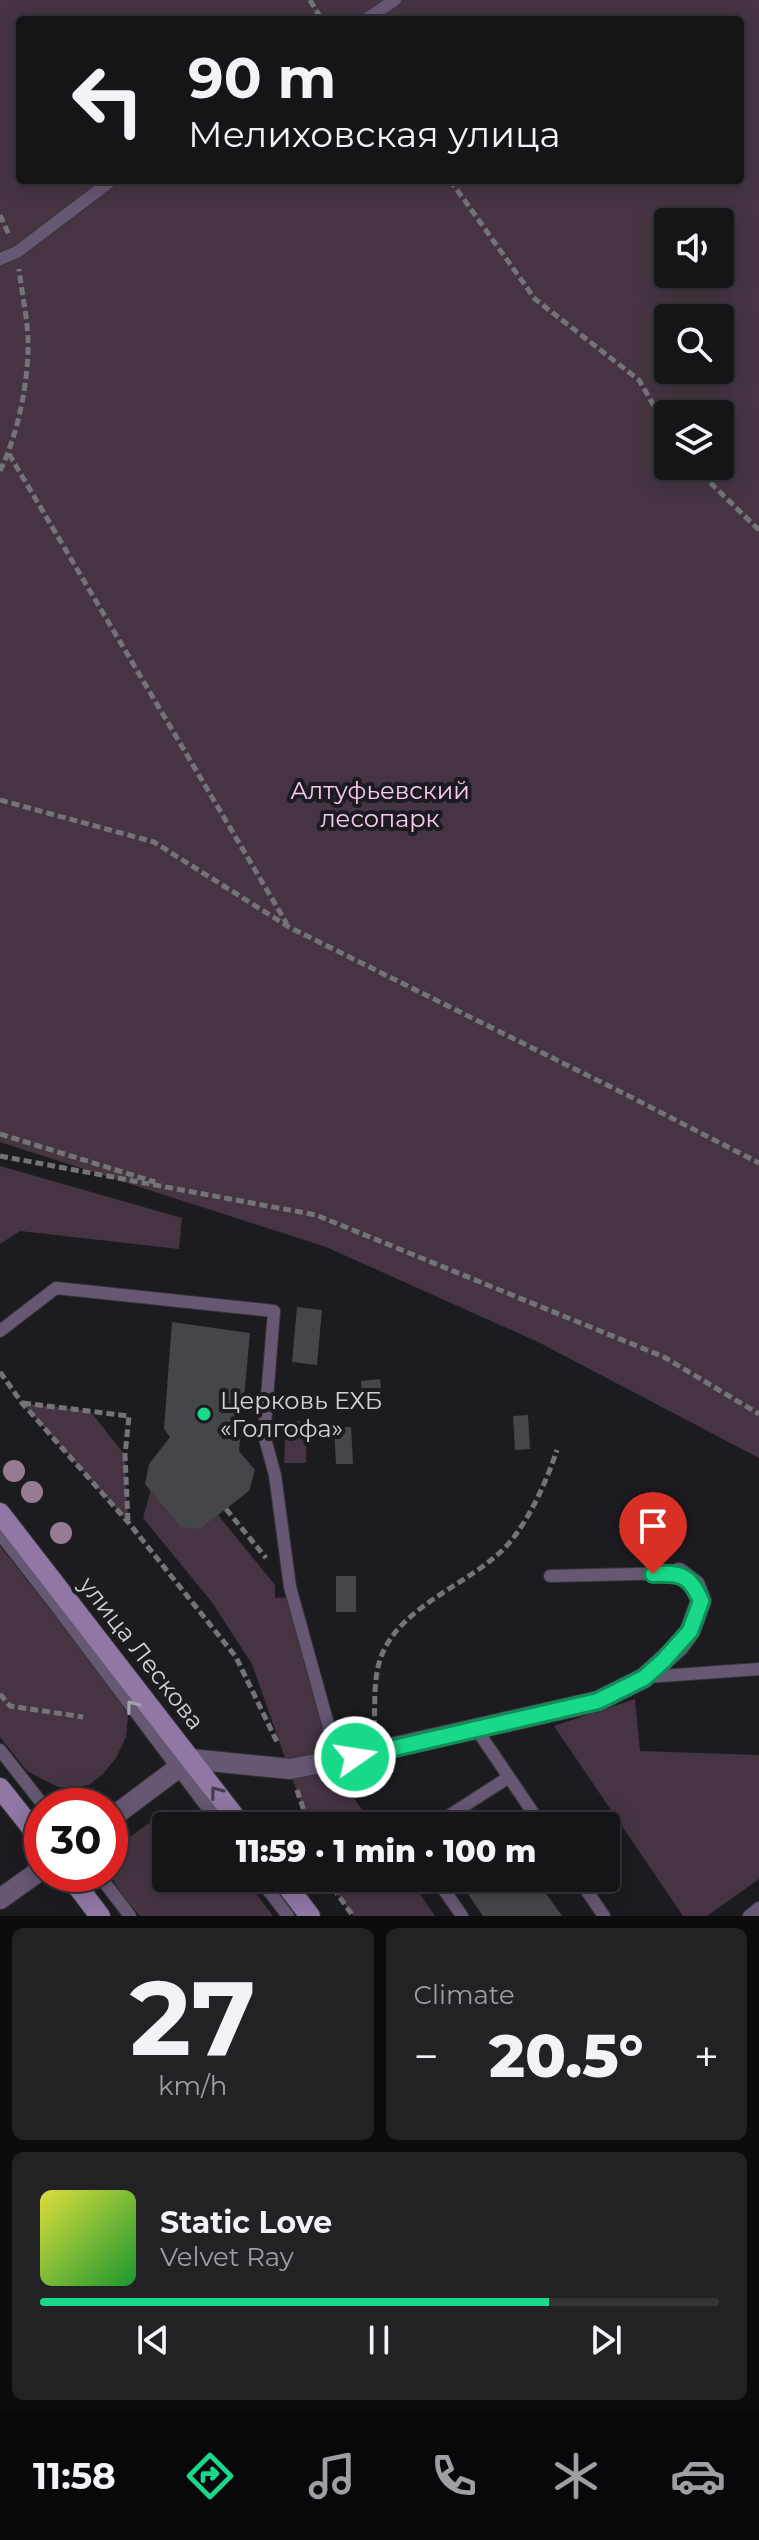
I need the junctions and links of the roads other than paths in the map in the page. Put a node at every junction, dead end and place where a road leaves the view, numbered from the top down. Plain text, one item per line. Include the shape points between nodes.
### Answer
1 (395, 0) edge
2 (371, 16) edge
3 (107, 184) edge
4 (0, 259) edge
5 (0, 1331) edge
6 (0, 1513) edge
7 (0, 1534) edge
8 (679, 1573) joint
9 (550, 1576) dead end
10 (759, 1669) edge
11 (644, 1678) junction
12 (477, 1730) junction
13 (0, 1750) edge
14 (338, 1760) junction
15 (184, 1764) junction
16 (509, 1777) junction
17 (0, 1788) edge
18 (30, 1788) edge
19 (128, 1806) edge
20 (213, 1812) edge
21 (229, 1812) edge
22 (455, 1812) edge
23 (533, 1812) edge
24 (24, 1818) edge
25 (24, 1882) edge
26 (82, 1892) edge
27 (112, 1892) edge
28 (270, 1892) edge
29 (292, 1892) edge
30 (446, 1892) edge
31 (588, 1892) edge
32 (0, 1899) edge
33 (759, 1908) edge
34 (100, 1916) edge
35 (130, 1916) edge
36 (288, 1916) edge
37 (310, 1916) edge
38 (462, 1916) edge
39 (604, 1916) edge
40 (749, 1916) edge

1 - 2 lane
3 - 4 lane via 17,252
5 - 14 lane via 56,1288 274,1311 264,1435 275,1475 290,1587
6 - 15 main road, улица Лескова
15 -> 7 lane, улица Лескова
8 - 9 lane
8 - 11 street via 695,1585 701,1601 698,1616 679,1646
10 - 11 lane
11 - 12 street via 598,1701
12 - 14 street
12 - 16 lane
13 - 18 lane
14 - 15 street via 290,1769
15 - 19 street
15 - 20 lane, улица Лескова
21 -> 15 main road, улица Лескова
16 - 22 lane
16 - 23 lane
17 - 24 main road
25 - 32 street
26 - 34 main road
27 - 35 lane
28 - 36 lane
29 - 37 main road
30 - 38 lane
31 - 39 lane
33 - 40 lane

